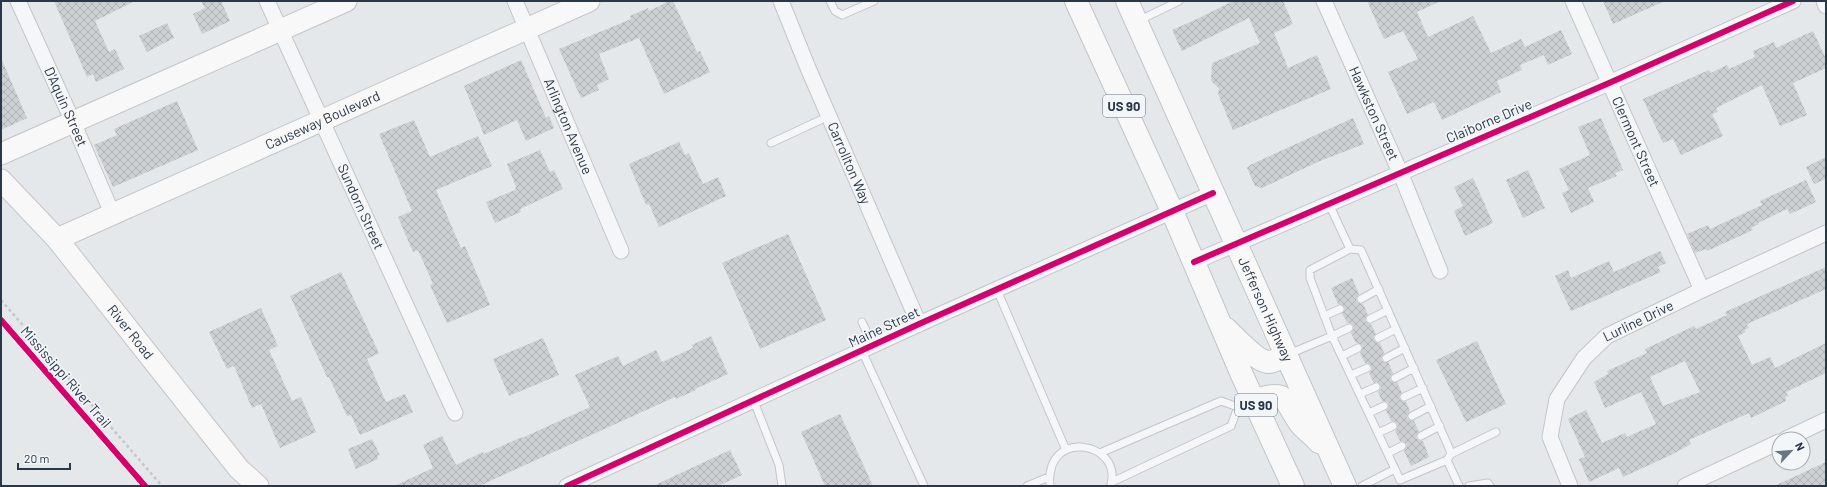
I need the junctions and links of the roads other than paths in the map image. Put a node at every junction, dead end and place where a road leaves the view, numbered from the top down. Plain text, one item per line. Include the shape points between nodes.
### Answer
1 (18, 1) edge
2 (267, 1) edge
3 (346, 1) edge
4 (515, 1) edge
5 (589, 1) edge
6 (781, 1) edge
7 (830, 1) edge
8 (874, 1) edge
9 (1076, 1) edge
10 (1127, 1) edge
11 (1179, 1) edge
12 (1324, 1) edge
13 (1573, 1) edge
14 (1793, 1) edge
15 (1824, 1) edge
16 (1826, 6) edge
17 (1137, 22) junction
18 (526, 28) junction
19 (280, 31) junction
20 (1610, 83) junction
21 (829, 116) junction
22 (322, 121) junction
23 (73, 122) junction
24 (771, 143) dead end
25 (1, 154) edge
26 (1400, 172) junction
27 (1, 180) edge
28 (1213, 193) junction
29 (1329, 204) junction
30 (1172, 211) junction
31 (112, 213) junction
32 (1826, 234) edge
33 (57, 239) junction
34 (1236, 244) junction
35 (1350, 249) junction
36 (621, 251) dead end
37 (1194, 262) junction
38 (1440, 271) dead end
39 (1379, 289) junction
40 (997, 290) junction
41 (1702, 290) junction
42 (1361, 298) dead end
43 (1340, 308) dead end
44 (1388, 310) junction
45 (1324, 316) junction
46 (1370, 319) dead end
47 (862, 322) dead end
48 (919, 324) junction
49 (1221, 324) junction
50 (1349, 328) dead end
51 (1396, 329) junction
52 (1332, 336) junction
53 (1378, 338) dead end
54 (868, 348) junction
55 (1358, 348) dead end
56 (1405, 348) junction
57 (1286, 356) junction
58 (1342, 356) junction
59 (1386, 358) dead end
60 (1367, 368) dead end
61 (1414, 368) junction
62 (1351, 375) junction
63 (1395, 378) dead end
64 (1376, 387) dead end
65 (1423, 388) junction
66 (1360, 394) junction
67 (1404, 397) dead end
68 (753, 399) junction
69 (1246, 403) junction
70 (1384, 406) dead end
71 (1431, 406) junction
72 (455, 413) dead end
73 (1369, 413) junction
74 (1412, 416) dead end
75 (1826, 420) edge
76 (1393, 426) dead end
77 (1440, 426) junction
78 (1803, 431) edge
79 (1496, 432) dead end
80 (1378, 433) junction
81 (1421, 436) dead end
82 (1402, 446) dead end
83 (1771, 446) edge
84 (1066, 450) junction
85 (1329, 451) junction
86 (1100, 453) junction
87 (1388, 453) junction
88 (1449, 457) junction
89 (1395, 469) junction
90 (1050, 478) junction
91 (1111, 484) edge
92 (258, 486) edge
93 (567, 486) edge
94 (782, 486) edge
95 (924, 486) edge
96 (1027, 486) edge
97 (1050, 486) edge
98 (1293, 486) edge
99 (1345, 486) edge
100 (1362, 486) edge
101 (1459, 486) edge
102 (1470, 486) edge
103 (1490, 486) edge
104 (1570, 486) edge
105 (1685, 486) edge

1 - 23 street, D'Aquin Street
2 - 19 street, Sundorn Street
3 - 19 main road
4 - 18 street, Arlington Avenue
5 - 18 main road, Causeway Boulevard
6 - 21 street, Carrollton Way
7 - 8 lane via 835,11 842,15
9 - 30 main road, US 90
10 - 17 main road, Jefferson Highway
11 - 17 lane
12 - 26 street, Hawkston Street
13 - 20 street, Clermont Street
14 - 20 street, Claiborne Drive
15 - 16 street
17 - 28 main road, Jefferson Highway
18 - 22 main road, Causeway Boulevard
18 - 36 street, Arlington Avenue
19 - 22 street, Sundorn Street
19 - 23 main road
20 - 26 street, Claiborne Drive
20 - 41 street, Clermont Street
21 - 24 lane
21 - 48 street, Carrollton Way
22 - 31 main road, Causeway Boulevard
22 - 72 street, Sundorn Street
23 - 25 main road
23 - 31 street, D'Aquin Street
26 - 29 street, Claiborne Drive
26 - 38 street, Hawkston Street
27 - 33 main road, River Road
28 - 30 street, Maine Street
28 - 34 main road, Jefferson Highway
29 - 34 street, Claiborne Drive
29 - 35 lane
30 - 37 main road, US 90
30 - 40 street, Maine Street
31 - 33 main road, Causeway Boulevard
32 - 41 street, Lurline Drive
33 - 92 main road, River Road via 238,469
34 - 37 street, Claiborne Drive
34 - 57 main road, Jefferson Highway
35 - 39 lane via 1361,250
35 - 45 lane via 1310,270 1310,278
37 - 49 main road, US 90
39 - 42 lane
39 - 44 lane
40 - 48 street, Maine Street
40 - 84 lane
41 - 104 street, Lurline Drive via 1607,336 1584,358 1557,399 1550,437
43 - 45 lane
44 - 46 lane
44 - 51 lane
45 - 52 lane
47 - 54 lane
48 - 54 street, Maine Street
49 - 57 main road via 1266,362
49 - 69 main road, US 90
50 - 52 lane
51 - 53 lane
51 - 56 lane
52 - 57 lane
52 - 58 lane
54 - 68 street, Maine Street
54 - 95 lane
55 - 58 lane
56 - 59 lane
56 - 61 lane
57 - 85 main road, Jefferson Highway
58 - 62 lane
60 - 62 lane
61 - 63 lane
61 - 65 lane
62 - 66 lane
64 - 66 lane
65 - 67 lane
65 - 71 lane
66 - 73 lane
68 - 93 street, Maine Street
68 - 94 lane via 779,465
69 - 85 main road via 1273,395 1281,396 1287,401 1300,423
69 - 86 lane via 1221,401
69 - 91 lane via 1231,426
69 - 98 main road, US 90
70 - 73 lane
71 - 74 lane
71 - 77 lane
73 - 80 lane
75 - 78 street
76 - 80 lane
77 - 81 lane
77 - 88 lane
79 - 88 lane
80 - 87 lane
82 - 87 lane
83 - 105 street
84 - 86 lane via 1075,446 1085,446
84 - 90 lane via 1057,456 1051,465
85 - 99 main road, Jefferson Highway
86 - 91 lane via 1108,463
87 - 89 lane
88 - 89 lane via 1400,480
88 - 101 lane
89 - 100 lane
90 - 96 lane
90 - 97 lane
102 - 103 lane via 1488,483

